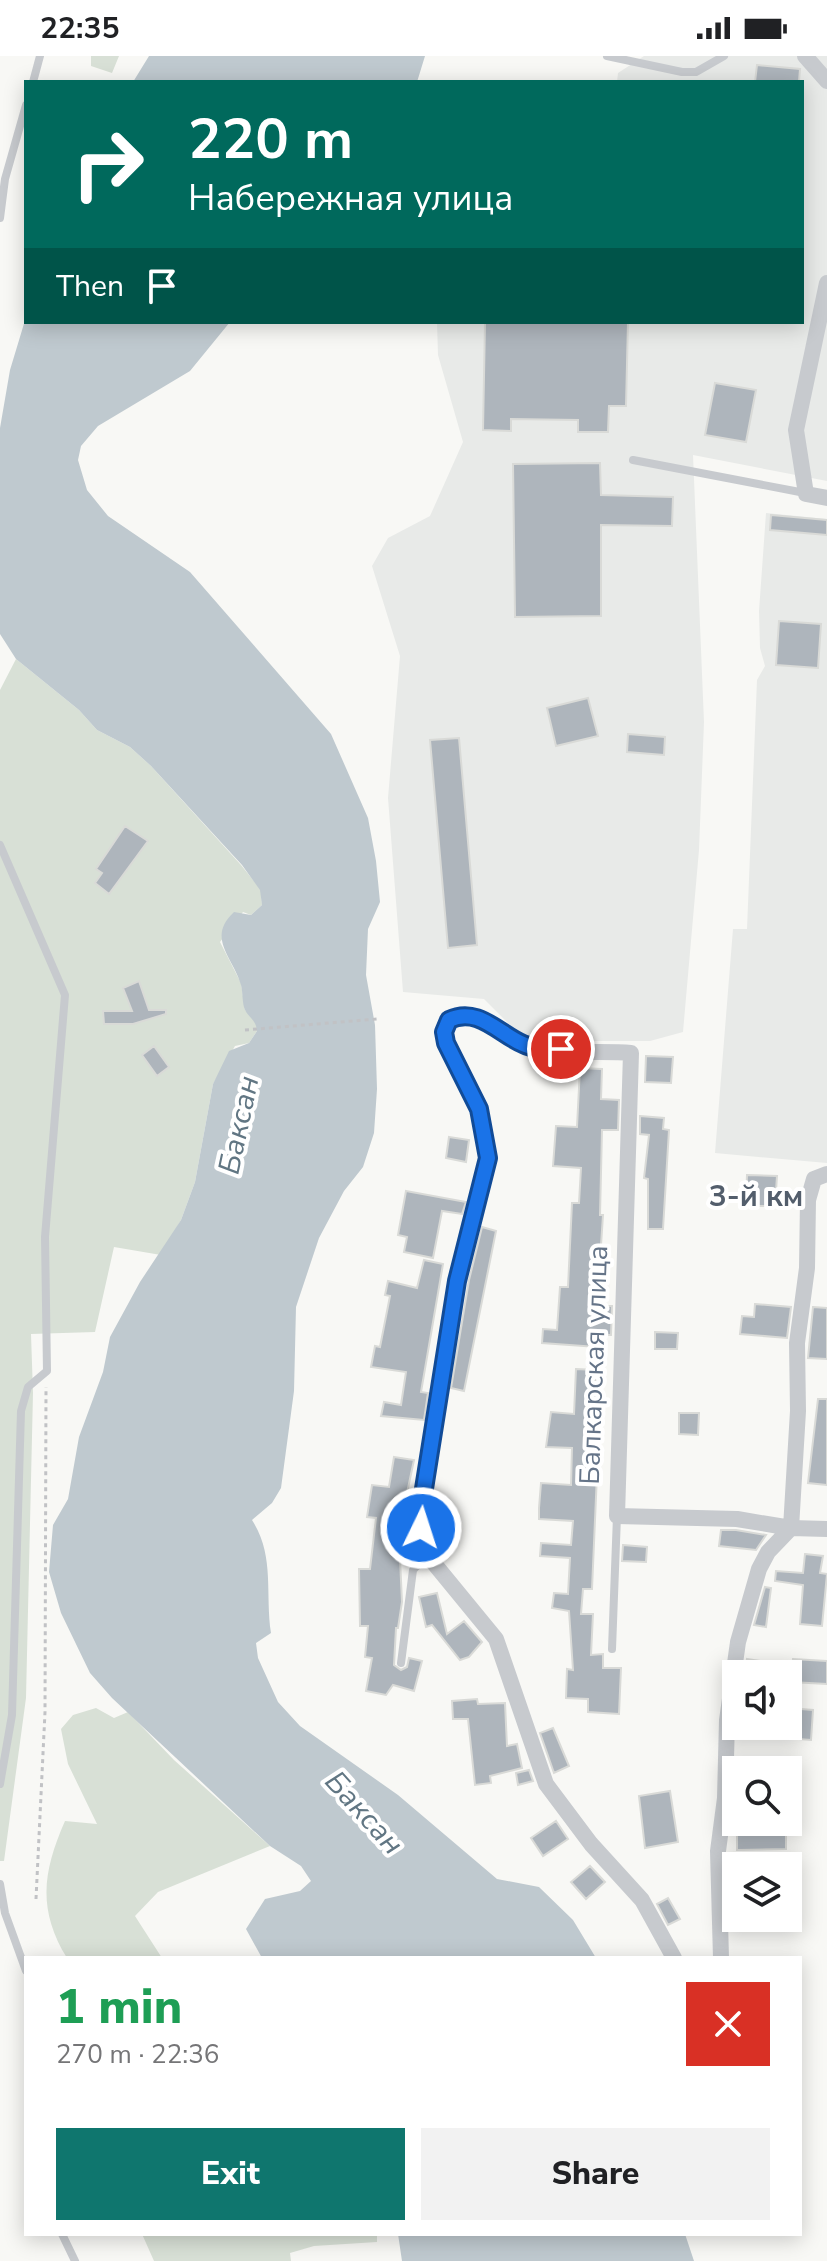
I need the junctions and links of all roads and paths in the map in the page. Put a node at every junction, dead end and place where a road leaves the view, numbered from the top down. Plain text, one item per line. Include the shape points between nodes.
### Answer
1 (40, 56) edge
2 (607, 56) edge
3 (724, 56) edge
4 (805, 56) edge
5 (34, 80) edge
6 (827, 81) edge
7 (24, 112) edge
8 (0, 218) edge
9 (827, 283) edge
10 (633, 460) dead end
11 (806, 494) junction
12 (827, 498) edge
13 (0, 845) edge
14 (377, 1019) dead end
15 (245, 1030) dead end
16 (827, 1174) edge
17 (47, 1371) junction
18 (617, 1516) junction
19 (791, 1528) junction
20 (827, 1529) edge
21 (427, 1555) junction
22 (612, 1649) dead end
23 (401, 1663) dead end
24 (0, 1784) edge
25 (0, 1884) edge
26 (36, 1899) dead end
27 (673, 1956) edge
28 (721, 1956) edge
29 (24, 1965) edge
30 (63, 2236) edge
31 (75, 2261) edge

1 - 5 lane
2 - 3 lane via 682,72 696,72
4 - 6 street
7 - 8 lane
9 - 11 street via 796,430
10 - 11 lane
11 - 12 street
13 - 17 lane via 65,995 45,1237
14 - 15 path
16 - 19 street via 814,1179 808,1200
17 - 24 lane via 28,1387 21,1411 12,1715
17 - 26 path via 45,1712
18 - 19 street, Балкарская улица via 737,1519
18 - 21 street, Балкарская улица via 631,1053 536,1048 466,1016 449,1020 446,1043 484,1124 488,1158 457,1281 423,1495 421,1528
18 - 22 lane
19 - 20 street, Балкарская улица
19 - 28 street via 759,1569 738,1642 718,1851
21 - 23 lane via 413,1570
21 - 27 street via 496,1639 546,1784 642,1900
25 - 29 lane
30 - 31 lane

